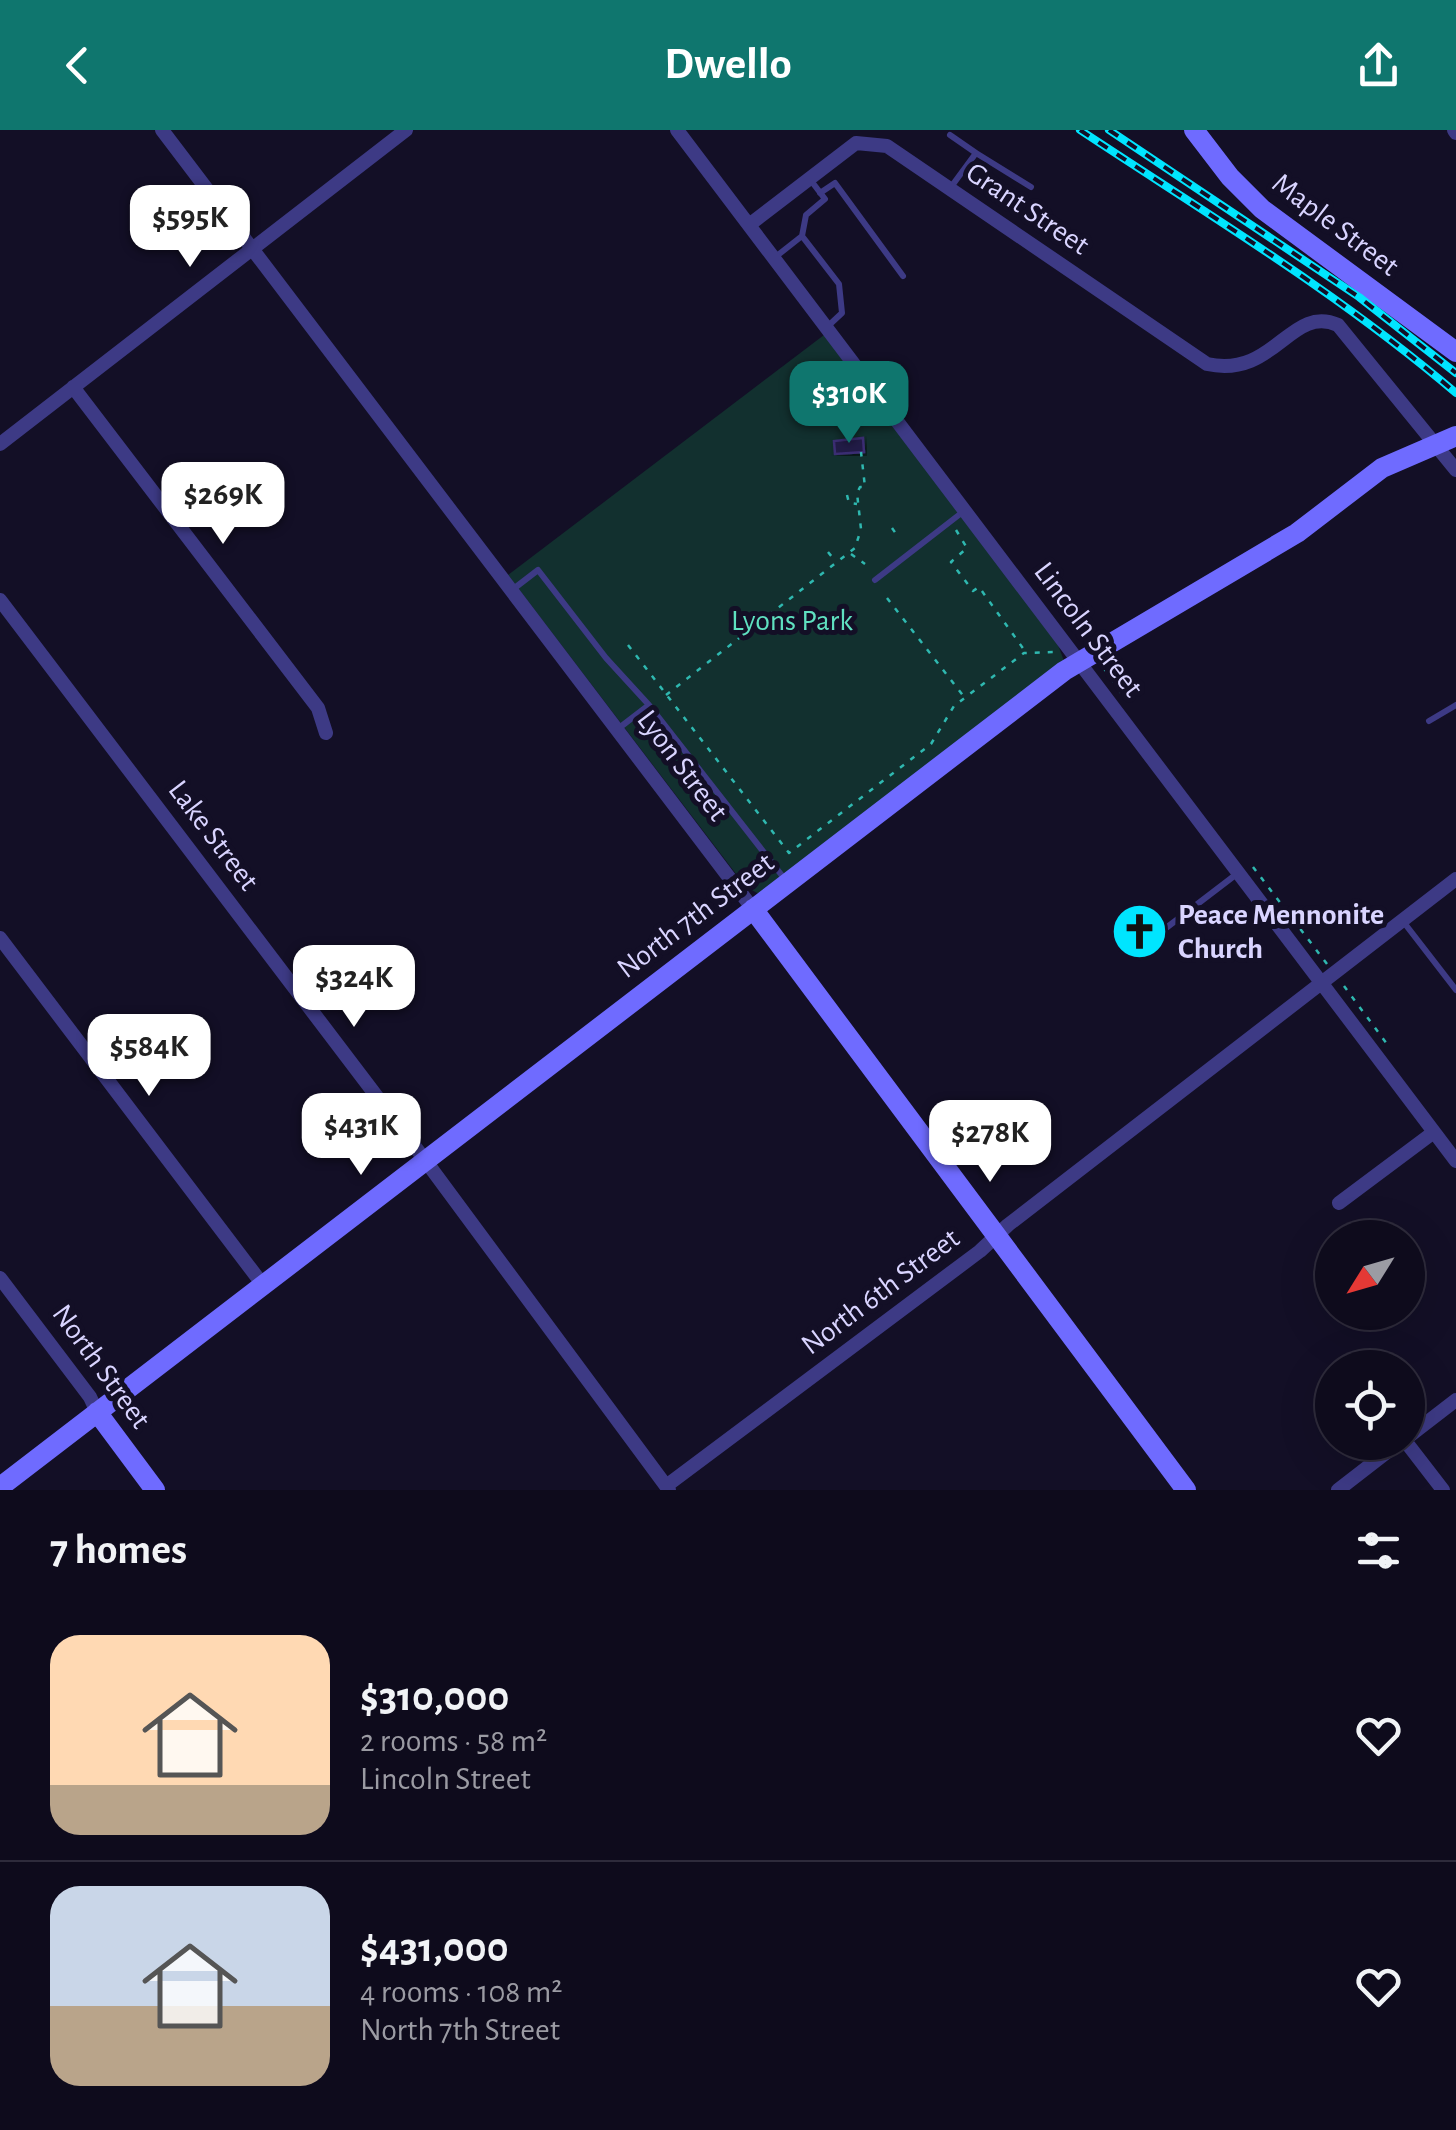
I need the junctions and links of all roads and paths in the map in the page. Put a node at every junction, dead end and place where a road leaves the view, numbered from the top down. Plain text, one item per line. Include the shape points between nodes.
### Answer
1 (162, 130) edge
2 (406, 130) edge
3 (677, 130) edge
4 (1194, 130) edge
5 (950, 135) dead end
6 (878, 136) edge
7 (976, 152) junction
8 (809, 178) junction
9 (1031, 187) dead end
10 (950, 188) junction
11 (820, 192) junction
12 (750, 226) junction
13 (802, 236) junction
14 (251, 249) junction
15 (774, 258) junction
16 (904, 276) dead end
17 (826, 328) junction
18 (1456, 352) edge
19 (73, 387) junction
20 (1456, 436) edge
21 (0, 444) edge
22 (1436, 444) junction
23 (861, 452) dead end
24 (1456, 470) edge
25 (846, 495) dead end
26 (859, 504) junction
27 (965, 510) junction
28 (950, 522) junction
29 (892, 528) dead end
30 (900, 538) dead end
31 (828, 552) dead end
32 (850, 553) junction
33 (837, 564) junction
34 (865, 564) dead end
35 (876, 580) dead end
36 (512, 590) junction
37 (888, 598) dead end
38 (0, 600) edge
39 (628, 645) dead end
40 (1026, 653) junction
41 (1076, 657) junction
42 (666, 695) junction
43 (965, 698) junction
44 (649, 705) junction
45 (1456, 705) edge
46 (1429, 721) dead end
47 (618, 728) junction
48 (326, 732) dead end
49 (1239, 872) junction
50 (1456, 879) edge
51 (788, 883) junction
52 (753, 909) junction
53 (1402, 920) junction
54 (0, 938) edge
55 (1132, 954) dead end
56 (1322, 983) junction
57 (1456, 990) edge
58 (1434, 1132) junction
59 (425, 1160) junction
60 (1456, 1161) edge
61 (1339, 1204) dead end
62 (996, 1236) junction
63 (0, 1278) edge
64 (263, 1285) junction
65 (1456, 1400) edge
66 (98, 1412) junction
67 (1425, 1425) edge
68 (1379, 1460) edge
69 (1420, 1460) edge
70 (0, 1487) edge
71 (668, 1488) edge
72 (155, 1490) edge
73 (1186, 1490) edge
74 (1338, 1490) edge
75 (1443, 1490) edge

1 - 14 street, Lyon Street
2 - 14 street
3 - 12 street, Lincoln Street
4 - 18 street, Maple Street via 1262,209
5 - 7 lane
6 - 8 street, Grant Street via 856,143
6 - 10 street, Grant Street
7 - 9 lane
7 - 10 lane
8 - 11 lane
8 - 12 street, Grant Street
10 - 22 street, Grant Street via 1200,361 1250,364 1304,324 1332,322
11 - 13 lane via 825,199 806,214
11 - 16 lane via 835,183
12 - 15 street, Lincoln Street
13 - 15 lane
13 - 17 lane via 839,284 842,312
14 - 19 street
14 - 36 street, Lyon Street
15 - 17 street, Lincoln Street
17 - 27 street, Lincoln Street
19 - 21 street
19 - 48 street via 318,708
20 - 22 street, North 7th Street
22 - 24 street
22 - 41 street, North 7th Street via 1382,468 1297,533
23 - 26 path via 866,487 857,493
25 - 26 path
26 - 32 path via 860,536
27 - 28 lane
27 - 41 street, Lincoln Street
28 - 35 lane
28 - 40 path via 967,546 951,562 973,591 979,587
29 - 30 path
31 - 33 path
32 - 33 path
32 - 34 path
33 - 42 path
36 - 44 lane via 538,570
36 - 47 street, Lyon Street
37 - 43 path
38 - 59 street, Lake Street
39 - 42 path
40 - 41 path
40 - 43 path
41 - 49 street, Lincoln Street
41 - 51 street, North 7th Street
42 - 43 path via 789,852 931,744
44 - 47 lane
44 - 51 lane
45 - 46 lane
47 - 52 street, Lyon Street
49 - 55 lane
49 - 56 street, Lincoln Street
50 - 53 street, North 6th Street
51 - 52 street, North 7th Street
52 - 59 street, North 7th Street
52 - 62 street, Lyon Street
53 - 56 street, North 6th Street
53 - 57 lane
54 - 64 street
56 - 58 street, Lincoln Street
56 - 62 street, North 6th Street
58 - 60 street, Lincoln Street
58 - 61 street
59 - 64 street, North 7th Street
59 - 71 street, Lake Street
62 - 71 street, North 6th Street
62 - 73 street, Lyon Street
63 - 66 street, North Street
64 - 66 street, North 7th Street
65 - 67 street
66 - 70 street, North 7th Street
66 - 72 street, North Street
68 - 74 street
69 - 75 street

